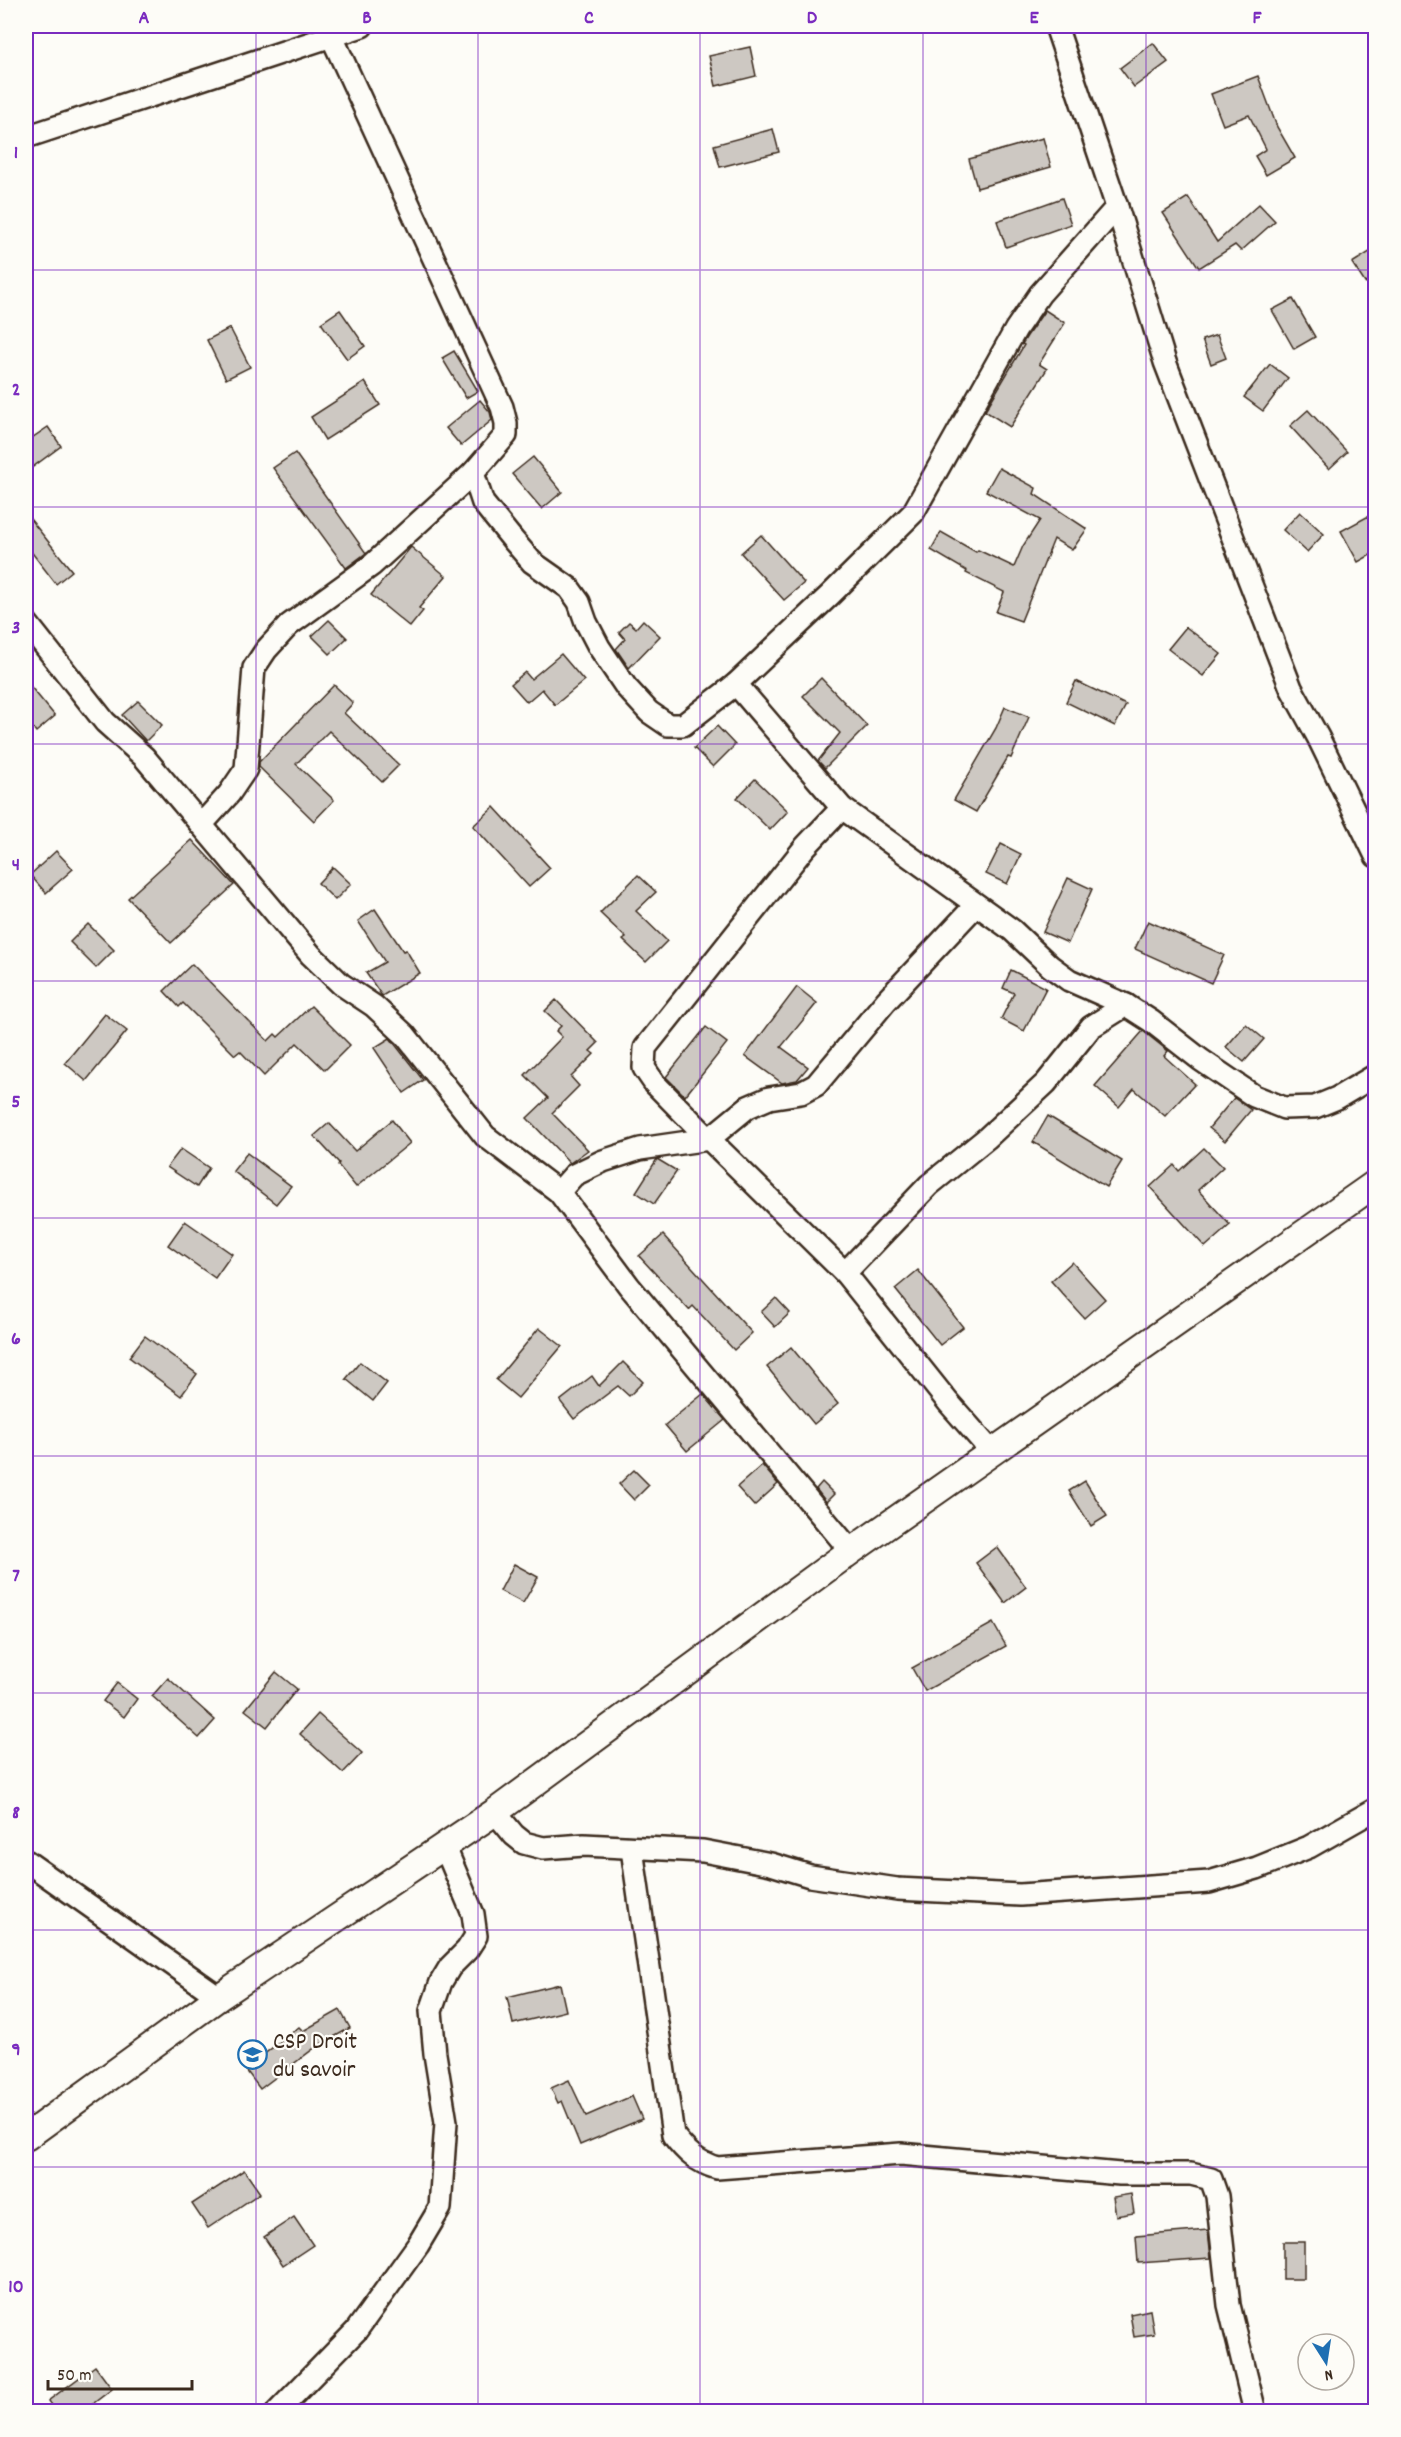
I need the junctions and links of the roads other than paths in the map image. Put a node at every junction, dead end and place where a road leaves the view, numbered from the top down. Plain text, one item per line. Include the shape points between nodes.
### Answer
1 (362, 26) edge
2 (1056, 26) edge
3 (332, 37) junction
4 (26, 137) edge
5 (1117, 207) junction
6 (473, 474) junction
7 (449, 495) junction
8 (483, 503) junction
9 (26, 622) edge
10 (736, 684) junction
11 (842, 808) junction
12 (201, 825) junction
13 (1376, 856) edge
14 (976, 905) junction
15 (1126, 1005) junction
16 (1376, 1075) edge
17 (709, 1139) junction
18 (1376, 1183) edge
19 (559, 1192) junction
20 (845, 1273) junction
21 (991, 1451) junction
22 (851, 1551) junction
23 (1376, 1809) edge
24 (495, 1812) junction
25 (444, 1845) junction
26 (632, 1849) junction
27 (26, 1861) edge
28 (219, 1997) junction
29 (26, 2137) edge
30 (277, 2412) edge
31 (1256, 2412) edge

1 - 3 street
2 - 5 street
3 - 4 street
3 - 6 street via 502,407 506,435
5 - 10 street via 1040,294 1016,329 913,513
5 - 13 street via 1165,362 1291,688
6 - 7 street
6 - 8 street
7 - 8 street
7 - 12 street via 372,565 289,624 266,650 254,668 246,769
8 - 10 street via 532,562 569,588 598,647 649,712 668,725 683,725
9 - 12 street via 105,722 144,757
10 - 11 street
11 - 14 street
11 - 17 street via 806,847 645,1048 644,1068 655,1084
12 - 19 street via 311,956 405,1035 485,1136
14 - 15 street via 1069,980
14 - 17 street via 886,1001 816,1085 748,1107
15 - 16 street via 1254,1096 1284,1108 1315,1107
15 - 20 street via 1091,1027 1046,1083 929,1185
17 - 19 street via 640,1149 603,1161 574,1175
17 - 20 street
18 - 21 main road
19 - 22 street via 629,1286
20 - 21 street
21 - 22 main road
22 - 24 main road
23 - 26 street via 1309,1847 1257,1868 1209,1881 1020,1895 897,1889 810,1876 703,1851
24 - 25 main road
24 - 26 street via 524,1843 543,1848 584,1845
25 - 28 main road
25 - 30 street via 473,1914 476,1936 446,1975 431,2011 446,2122 440,2208 356,2331
26 - 31 street via 673,2135 685,2151 701,2163 717,2168 901,2154 1120,2174 1191,2174 1210,2179 1217,2196 1229,2305
27 - 28 street
28 - 29 main road

